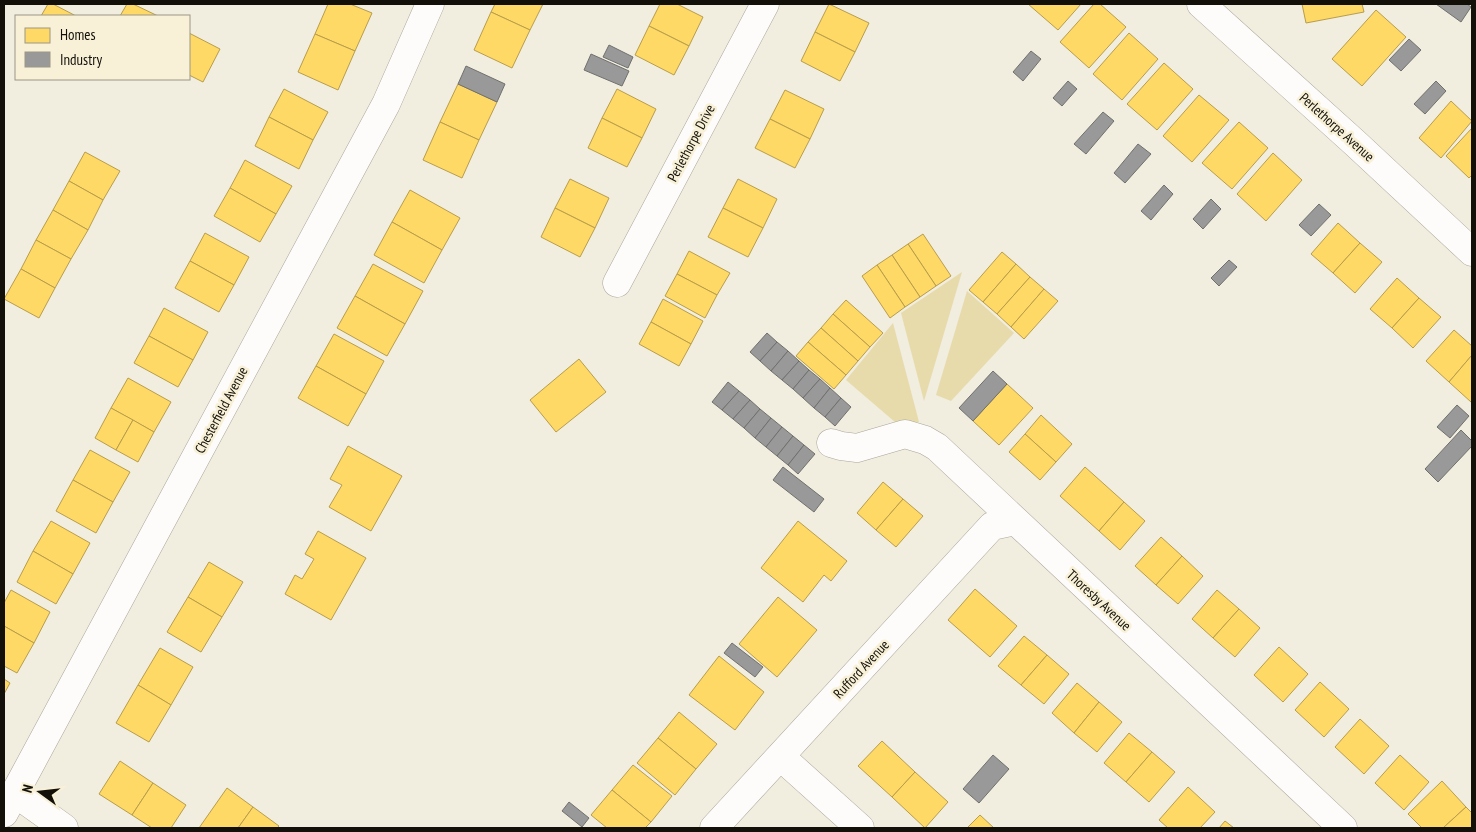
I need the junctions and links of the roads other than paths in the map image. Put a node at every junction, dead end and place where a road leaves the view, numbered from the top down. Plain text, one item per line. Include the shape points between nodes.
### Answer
1 (430, 4) edge
2 (765, 4) edge
3 (1202, 4) edge
4 (1472, 252) edge
5 (617, 283) dead end
6 (831, 443) dead end
7 (1016, 521) junction
8 (780, 757) junction
9 (9, 803) edge
10 (64, 828) edge
11 (714, 828) edge
12 (860, 828) edge
13 (1344, 828) edge

1 - 9 street, Chesterfield Avenue via 386,104
2 - 5 street, Perlethorpe Drive
3 - 4 street, Perlethorpe Avenue
6 - 7 street, Thoresby Avenue via 858,448 905,434 925,440 937,447
7 - 8 street, Rufford Avenue via 992,526
7 - 13 street, Thoresby Avenue
8 - 11 street, Rufford Avenue
8 - 12 street
9 - 10 street

